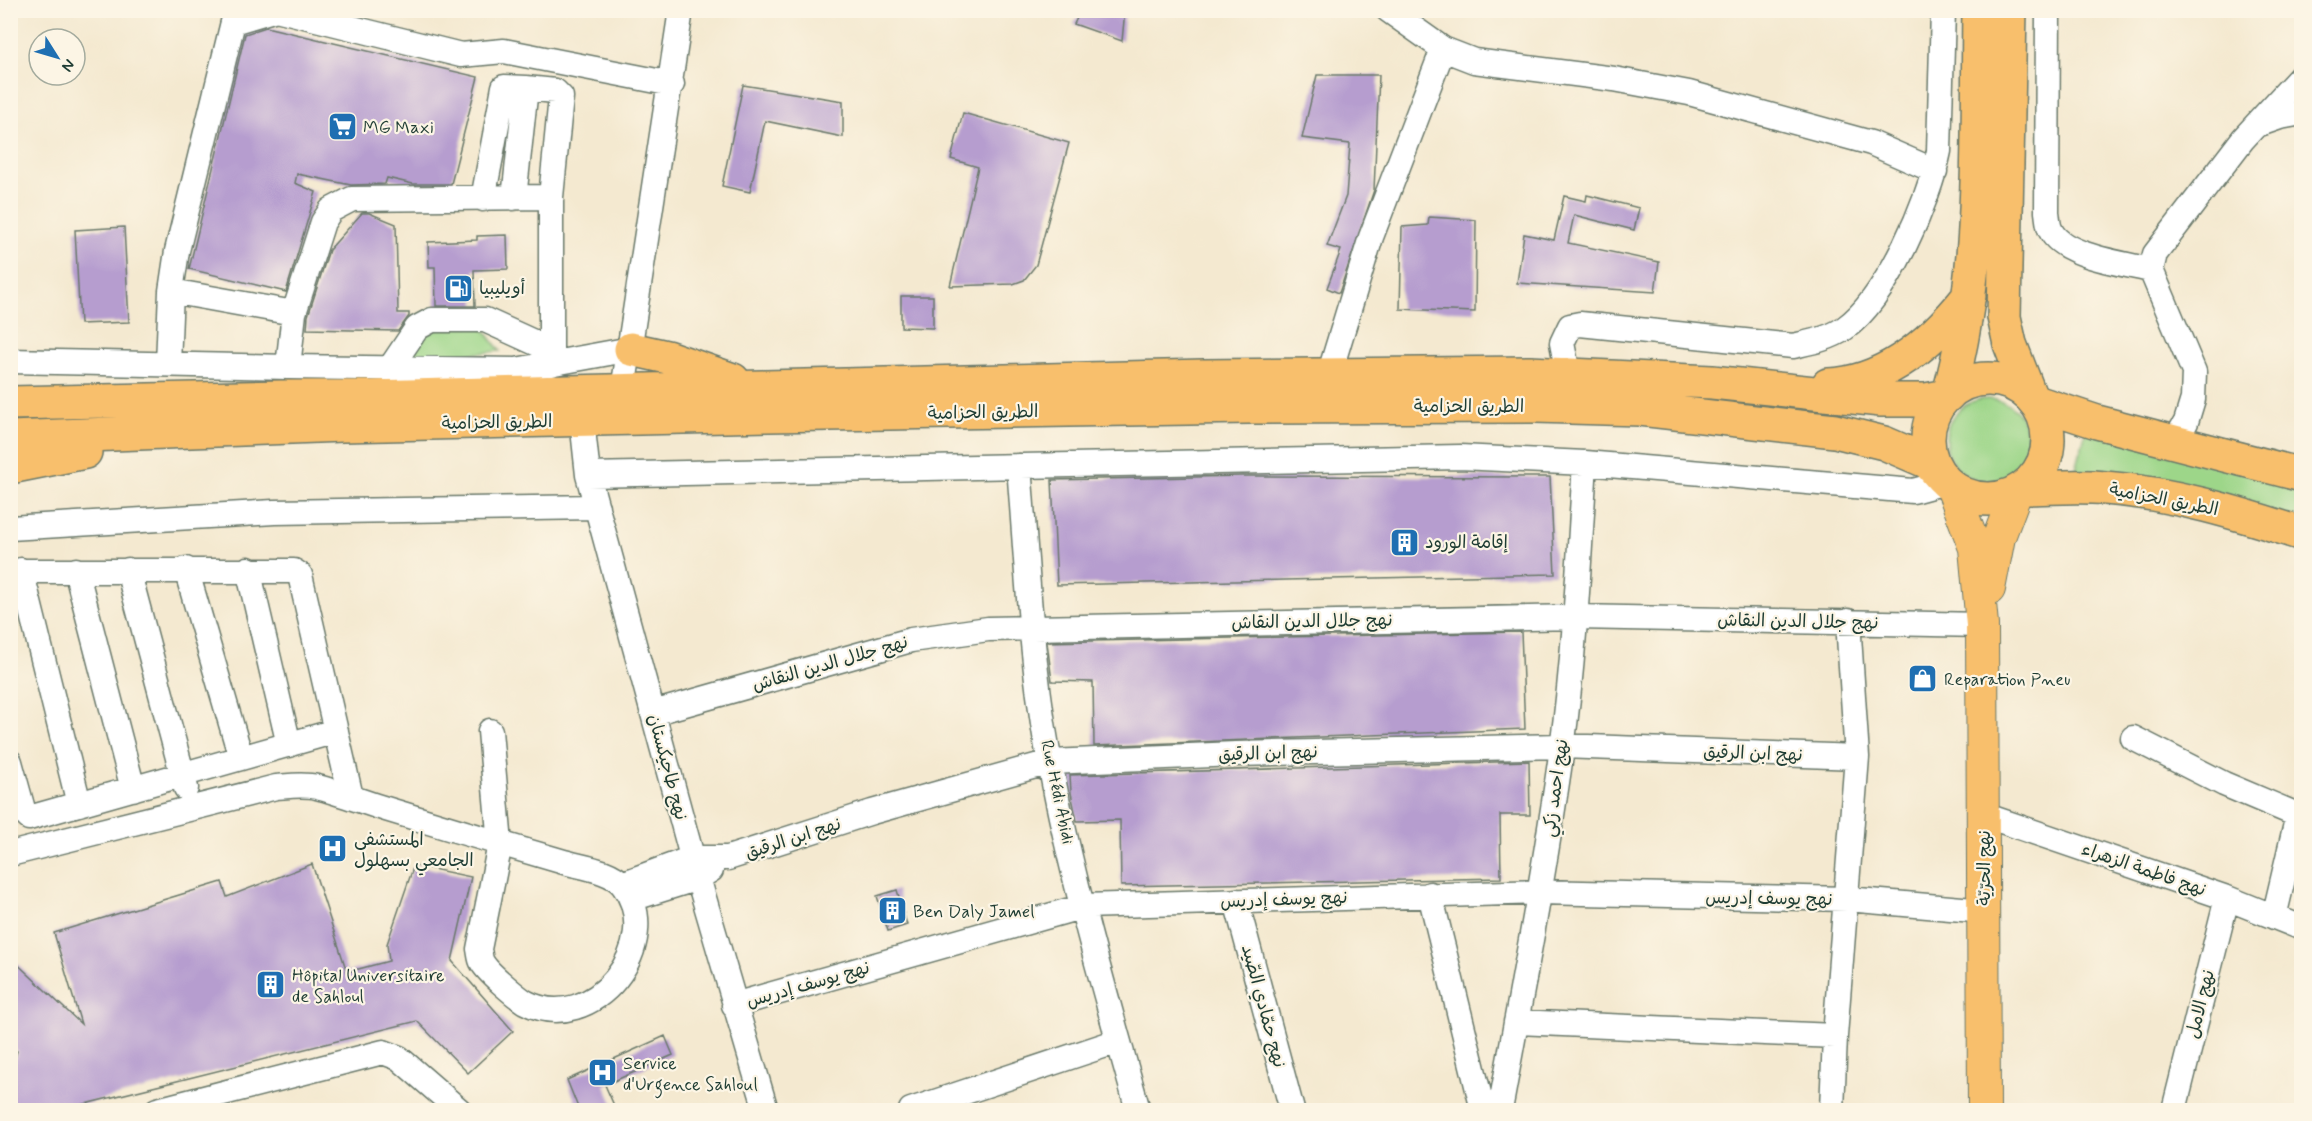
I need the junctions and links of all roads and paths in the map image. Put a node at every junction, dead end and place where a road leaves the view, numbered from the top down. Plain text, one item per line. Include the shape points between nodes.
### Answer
1 (273, 10) edge
2 (280, 10) edge
3 (681, 10) edge
4 (1388, 10) edge
5 (1943, 10) edge
6 (1979, 10) edge
7 (2010, 10) edge
8 (2048, 10) edge
9 (1443, 49) junction
10 (2301, 75) edge
11 (672, 84) junction
12 (526, 88) junction
13 (2301, 113) edge
14 (2257, 125) junction
15 (1935, 171) junction
16 (551, 197) junction
17 (514, 198) junction
18 (483, 199) junction
19 (2151, 270) junction
20 (171, 291) junction
21 (1969, 296) junction
22 (294, 313) junction
23 (631, 349) junction
24 (10, 361) edge
25 (168, 364) junction
26 (288, 367) junction
27 (552, 369) junction
28 (389, 370) junction
29 (1568, 374) junction
30 (1329, 375) junction
31 (758, 387) junction
32 (1770, 388) junction
33 (623, 390) junction
34 (1948, 395) junction
35 (369, 398) junction
36 (2033, 399) junction
37 (10, 403) edge
38 (582, 420) junction
39 (151, 433) junction
40 (10, 438) edge
41 (2174, 443) junction
42 (1585, 463) junction
43 (1019, 466) junction
44 (10, 467) edge
45 (588, 475) junction
46 (2301, 475) edge
47 (1947, 482) junction
48 (2020, 490) junction
49 (597, 507) junction
50 (10, 528) edge
51 (2301, 534) edge
52 (186, 569) junction
53 (248, 569) junction
54 (16, 570) edge
55 (76, 570) junction
56 (128, 570) junction
57 (1576, 617) junction
58 (1848, 621) junction
59 (1031, 626) junction
60 (1982, 626) junction
61 (653, 713) junction
62 (490, 731) dead end
63 (336, 732) junction
64 (2133, 738) dead end
65 (289, 745) junction
66 (1562, 746) junction
67 (1857, 757) junction
68 (241, 758) junction
69 (10, 762) edge
70 (1050, 762) junction
71 (184, 774) junction
72 (133, 789) junction
73 (351, 797) junction
74 (79, 804) junction
75 (189, 809) junction
76 (1984, 815) junction
77 (2300, 816) edge
78 (500, 843) junction
79 (10, 854) edge
80 (695, 868) junction
81 (626, 891) junction
82 (1540, 892) junction
83 (1430, 894) junction
84 (2227, 898) junction
85 (1847, 900) junction
86 (1236, 901) junction
87 (1084, 906) junction
88 (1985, 910) junction
89 (2274, 917) junction
90 (2301, 928) edge
91 (734, 1005) junction
92 (1516, 1022) junction
93 (1835, 1036) junction
94 (1118, 1041) junction
95 (157, 1110) edge
96 (459, 1110) edge
97 (766, 1110) edge
98 (911, 1110) edge
99 (1137, 1110) edge
100 (1292, 1110) edge
101 (1483, 1110) edge
102 (1500, 1110) edge
103 (1832, 1110) edge
104 (1984, 1110) edge
105 (2174, 1110) edge

1 - 20 street via 233,22 185,211
2 - 11 street via 461,55 504,51
3 - 11 street
4 - 9 street
5 - 15 street via 1939,151
6 - 21 highway via 1977,207
7 - 36 highway via 2004,317 2010,344
8 - 19 street via 2050,231 2059,242 2076,251
9 - 15 street via 1474,61 1614,79 1700,96 1870,143
9 - 30 street via 1371,237
10 - 14 street
11 - 23 street
12 - 16 street via 555,91 561,97
12 - 17 street
12 - 18 street via 504,87
13 - 14 street
14 - 19 street via 2155,254
15 - 29 street via 1926,198 1885,279 1865,309 1845,328 1820,341 1793,346 1580,324 1569,326 1562,343
16 - 17 street
16 - 27 street
17 - 18 street
18 - 22 street via 352,199 341,203 323,222
19 - 41 street via 2194,372 2193,399
20 - 22 street
20 - 25 street
21 - 32 highway via 1926,344 1873,375 1839,385
21 - 34 highway
22 - 26 street
23 - 27 street
23 - 31 highway via 655,353
23 - 33 street
24 - 25 street
25 - 26 street
26 - 28 street
27 - 28 street
27 - 28 street via 485,320 432,320 417,328
27 - 33 highway, الطريق الحزامية
27 - 35 highway, الطريق الحزامية
28 - 35 street
29 - 30 highway, الطريق الحزامية
29 - 32 highway, الطريق الحزامية
30 - 31 highway, الطريق الحزامية
31 - 33 highway, الطريق الحزامية
32 - 34 highway, الطريق الحزامية via 1881,400 1926,400
34 - 36 highway, الطريق الحزامية via 1964,384 1999,380 2016,386
34 - 47 highway via 1936,410 1929,436 1933,462
35 - 37 highway, الطريق الحزامية
36 - 41 highway, الطريق الحزامية
36 - 48 highway via 2045,419 2046,458 2037,475
38 - 39 highway, الطريق الحزامية
38 - 45 street, نهج طاجيكستان
38 - 47 highway, الطريق الحزامية via 1260,407 1461,405 1640,409 1835,431 1884,443 1928,462
39 - 40 highway, الطريق الحزامية
39 - 44 highway via 116,446
41 - 46 highway, الطريق الحزامية
42 - 43 street via 1460,457
42 - 47 street via 1907,491
42 - 57 street, نهج احمد زكي
43 - 45 street
43 - 59 street, Rue Hédi Abidi
45 - 49 street, نهج طاجيكستان
47 - 48 highway, الطريق الحزامية via 1967,495 1984,499 2001,498
47 - 60 main road via 1966,518 1975,549
48 - 51 highway, الطريق الحزامية via 2104,488 2141,493 2251,517
48 - 60 main road via 1999,537
49 - 50 street via 274,512
49 - 61 street, نهج طاجيكستان
52 - 53 street
52 - 56 street
52 - 68 street
53 - 63 street via 284,568 300,575
53 - 65 street
54 - 55 street
54 - 74 street
55 - 56 street
55 - 72 street
56 - 71 street
57 - 58 street, نهج جلال الدين النقاش
57 - 59 street, نهج جلال الدين النقاش
57 - 66 street, نهج احمد زكي
58 - 60 street, نهج جلال الدين النقاش
58 - 67 street
59 - 61 street, نهج جلال الدين النقاش via 911,640
59 - 70 street, Rue Hédi Abidi
60 - 76 main road, نهج الحرّيّة
61 - 80 street, نهج طاجيكستان
62 - 78 street
63 - 65 street
63 - 73 street
64 - 77 street via 2224,784
65 - 68 street
66 - 67 street, نهج ابن الرقيق
66 - 70 street, نهج ابن الرقيق
66 - 82 street, نهج احمد زكي
67 - 85 street
68 - 71 street
69 - 74 street via 27,817
70 - 80 street, نهج ابن الرقيق via 872,812
70 - 87 street, Rue Hédi Abidi
71 - 72 street
71 - 75 street
72 - 74 street
73 - 75 street via 296,785
73 - 78 street
75 - 79 street
76 - 84 street, نهج فاطمة الزهراء
76 - 88 main road, نهج الحرّيّة
77 - 89 street
78 - 81 street via 597,871 615,878
78 - 81 street via 480,956 482,963 519,998 534,1006 550,1011 573,1009 613,984 634,939 635,912
80 - 81 street, نهج ابن الرقيق
80 - 91 street, نهج طاجيكستان
82 - 83 street, نهج يوسف إدريس
82 - 85 street, نهج يوسف إدريس
82 - 92 street, نهج احمد زكي
83 - 86 street, نهج يوسف إدريس
83 - 101 street
84 - 89 street, نهج فاطمة الزهراء
84 - 105 street, نهج الامل
85 - 88 street, نهج يوسف إدريس
85 - 93 street
86 - 87 street, نهج يوسف إدريس
86 - 100 street, نهج حمّادي الصّيد
87 - 91 street, نهج يوسف إدريس
87 - 94 street, Rue Hédi Abidi
88 - 104 main road, نهج الحرّيّة
89 - 90 street, نهج فاطمة الزهراء
91 - 97 street, نهج طاجيكستان
92 - 93 street
92 - 102 street, نهج احمد زكي
93 - 103 street
94 - 98 street
94 - 99 street, Rue Hédi Abidi
95 - 96 street via 383,1052 399,1058

